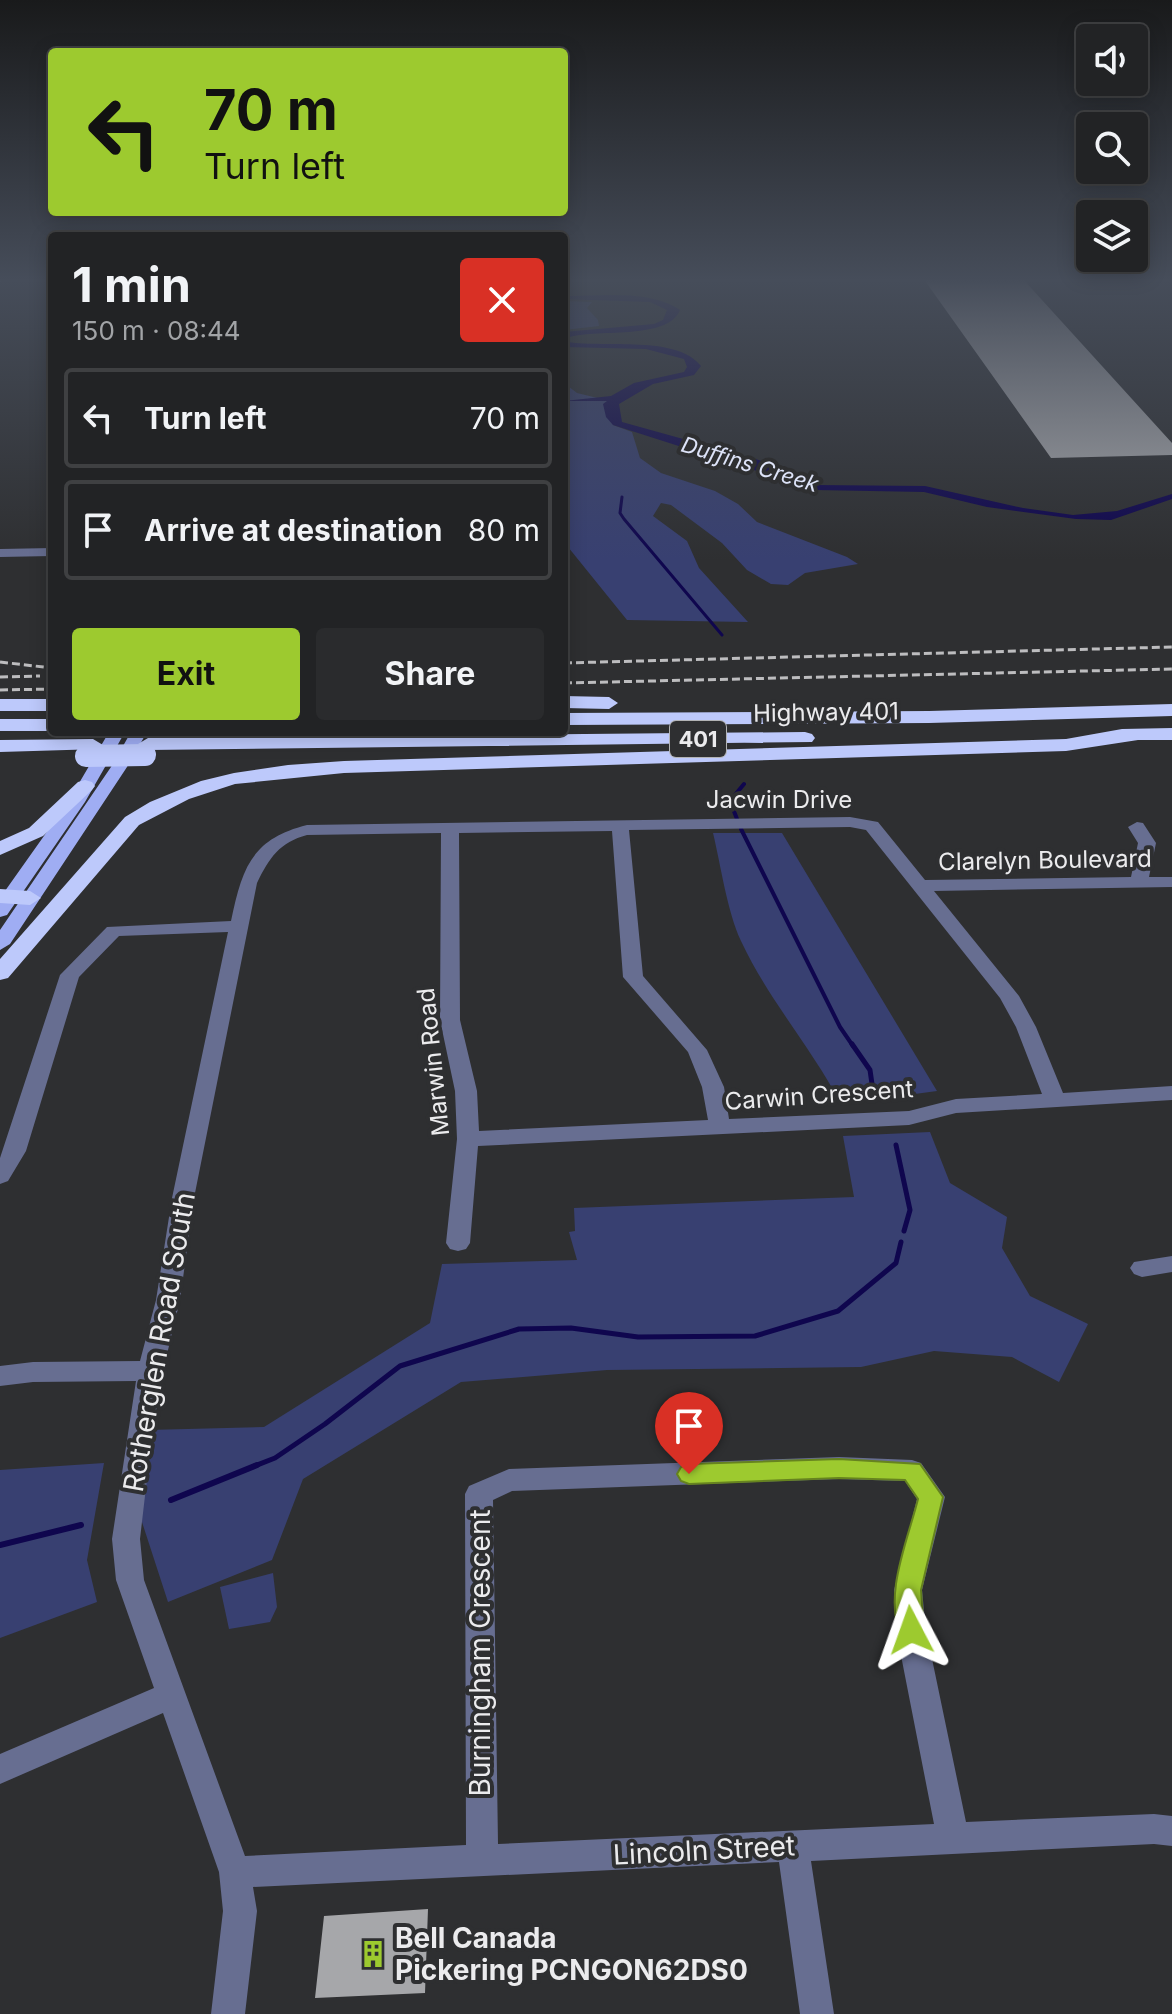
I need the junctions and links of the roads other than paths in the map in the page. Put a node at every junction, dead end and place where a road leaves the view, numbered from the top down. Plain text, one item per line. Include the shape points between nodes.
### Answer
1 (48, 552) edge
2 (0, 553) edge
3 (568, 702) edge
4 (0, 705) edge
5 (48, 705) edge
6 (1172, 710) edge
7 (1047, 712) junction
8 (568, 719) edge
9 (0, 725) edge
10 (48, 725) edge
11 (1172, 734) edge
12 (1137, 735) junction
13 (115, 736) edge
14 (144, 744) edge
15 (0, 746) edge
16 (90, 751) junction
17 (0, 762) edge
18 (85, 786) junction
19 (620, 826) junction
20 (1137, 827) dead end
21 (450, 828) junction
22 (0, 849) edge
23 (1172, 882) edge
24 (1139, 883) junction
25 (920, 886) junction
26 (10, 900) edge
27 (240, 926) junction
28 (0, 944) edge
29 (0, 973) edge
30 (1172, 1093) edge
31 (1055, 1099) junction
32 (720, 1128) junction
33 (468, 1139) junction
34 (0, 1176) edge
35 (458, 1243) dead end
36 (1172, 1264) edge
37 (1142, 1268) dead end
38 (150, 1371) junction
39 (0, 1376) edge
40 (170, 1695) junction
41 (0, 1769) edge
42 (1172, 1831) edge
43 (953, 1837) junction
44 (793, 1846) junction
45 (482, 1860) junction
46 (235, 1872) junction
47 (228, 2014) edge
48 (817, 2014) edge

1 - 2 street
3 - 7 highway via 855,704
4 - 5 highway
6 - 7 highway, Highway 401 / 401
7 - 8 highway, Highway 401 / 401
9 - 10 highway
11 - 12 highway, Highway 401 / 401
12 - 14 highway, Highway 401 / 401
12 - 29 highway via 1066,745 313,768 237,775 159,802 132,821
13 - 18 main road
14 - 16 highway, Highway 401, bridge
14 - 26 main road
15 - 16 highway
16 - 17 highway
18 - 22 highway via 36,832
18 - 26 main road
19 - 21 street, Jacwin Drive
19 - 25 street, Jacwin Drive via 872,826
19 - 32 street via 633,977 697,1050 713,1087
20 - 24 street via 1147,843
21 - 27 street, Rotherglen Road South via 307,830 282,836 259,858
21 - 33 street, Marwin Road via 450,1020 466,1091
23 - 24 street, Clarelyn Boulevard
24 - 25 street, Clarelyn Boulevard
25 - 31 street, Jacwin Drive via 1009,996
26 - 28 main road
27 - 34 street via 147,928 107,935 70,975 15,1151
27 - 38 street, Rotherglen Road South
30 - 31 street, Carwin Crescent
31 - 32 street, Carwin Crescent via 956,1106 909,1118
32 - 33 street, Carwin Crescent
33 - 35 street, Marwin Road
36 - 37 street
38 - 39 street
38 - 40 street, Rotherglen Road South via 126,1539 130,1580
40 - 41 street
40 - 46 street, Rotherglen Road South
42 - 43 street, Lincoln Street
43 - 44 street, Lincoln Street
43 - 45 street, Burningham Crescent via 911,1630 908,1590 931,1497 912,1471 839,1468 509,1480 479,1494
44 - 45 street, Lincoln Street
44 - 48 street
45 - 46 street, Lincoln Street
46 - 47 street, Rotherglen Road South via 240,1911

